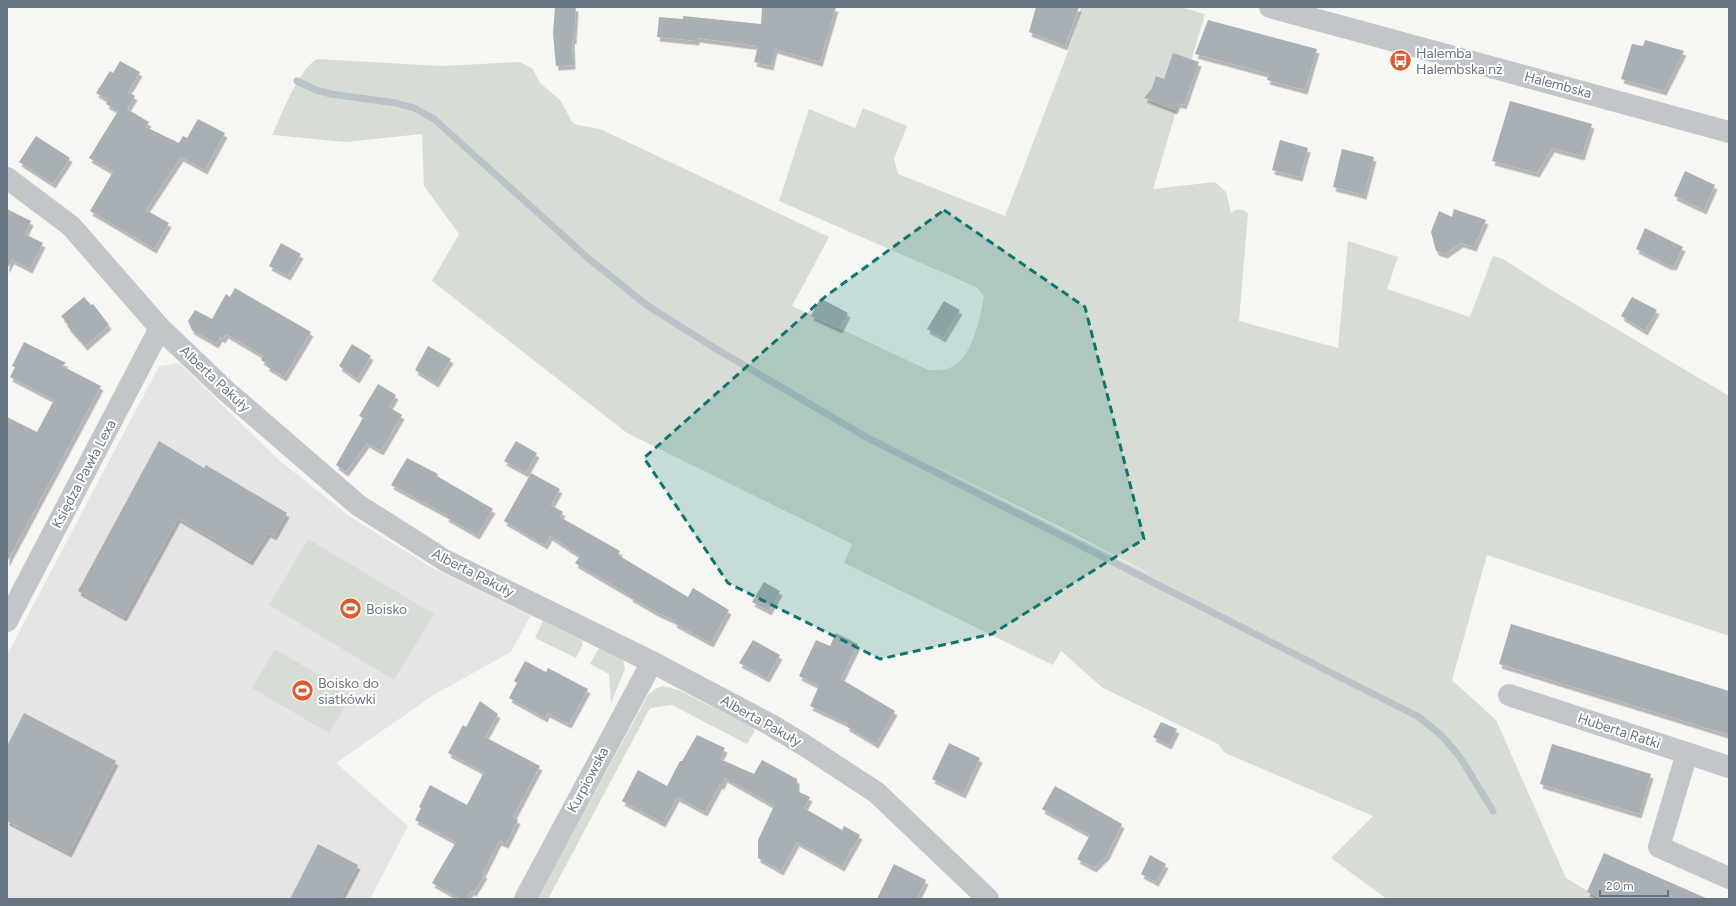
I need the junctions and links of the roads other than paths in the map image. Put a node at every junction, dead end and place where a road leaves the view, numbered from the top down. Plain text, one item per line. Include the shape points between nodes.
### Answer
1 (1270, 7) edge
2 (1729, 132) edge
3 (7, 178) edge
4 (160, 328) junction
5 (7, 621) edge
6 (652, 662) junction
7 (1509, 695) dead end
8 (1687, 753) junction
9 (1729, 767) edge
10 (1729, 878) edge
11 (525, 899) edge
12 (988, 899) edge

1 - 2 street, Halembska
3 - 4 street, Alberta Pakuły via 71,226
4 - 5 street, Księdza Pawła Lexa
4 - 6 street, Alberta Pakuły via 224,390 358,505 446,561
6 - 11 street, Kurpiowska
6 - 12 street, Alberta Pakuły via 771,725 877,793
7 - 8 street, Huberta Ratki
8 - 9 street, Huberta Ratki
8 - 10 street via 1659,847

